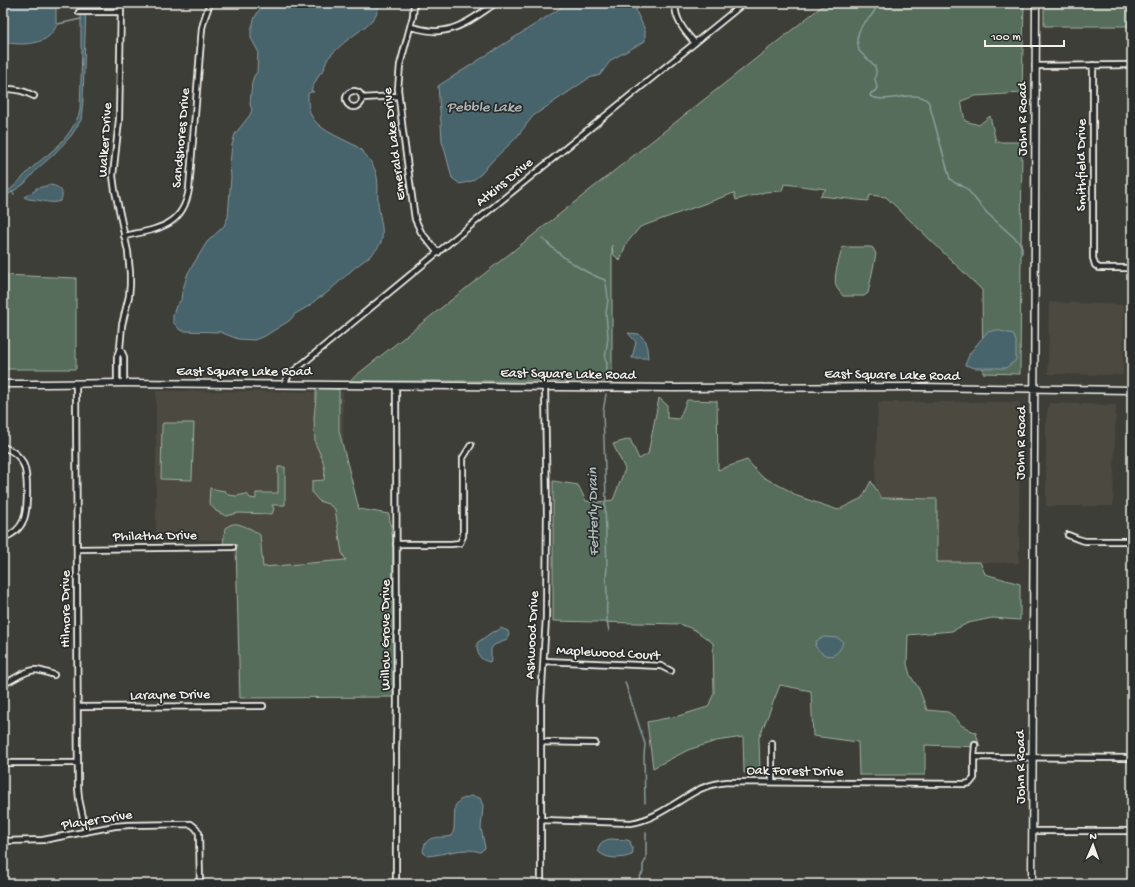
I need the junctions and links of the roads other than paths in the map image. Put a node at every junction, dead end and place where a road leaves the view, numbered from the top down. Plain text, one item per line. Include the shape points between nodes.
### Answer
1 (121, 3) edge
2 (210, 3) edge
3 (414, 3) edge
4 (496, 3) edge
5 (674, 3) edge
6 (744, 3) edge
7 (1036, 3) edge
8 (79, 12) dead end
9 (121, 12) junction
10 (411, 27) junction
11 (695, 43) junction
12 (1093, 65) junction
13 (1132, 65) edge
14 (1035, 66) junction
15 (3, 89) edge
16 (34, 96) dead end
17 (398, 96) junction
18 (362, 98) dead end
19 (124, 236) junction
20 (438, 253) junction
21 (1132, 268) edge
22 (120, 348) junction
23 (117, 383) junction
24 (124, 383) junction
25 (3, 384) edge
26 (76, 384) junction
27 (284, 384) junction
28 (396, 385) junction
29 (545, 387) junction
30 (1034, 388) junction
31 (1132, 390) edge
32 (471, 445) dead end
33 (3, 447) edge
34 (1068, 535) dead end
35 (3, 538) edge
36 (1132, 541) edge
37 (396, 544) junction
38 (233, 547) dead end
39 (77, 549) junction
40 (544, 661) junction
41 (671, 671) dead end
42 (54, 675) dead end
43 (3, 684) edge
44 (263, 706) dead end
45 (78, 707) junction
46 (541, 742) junction
47 (595, 742) dead end
48 (772, 743) dead end
49 (975, 745) dead end
50 (974, 757) junction
51 (1033, 757) junction
52 (1132, 758) edge
53 (78, 763) junction
54 (3, 764) edge
55 (772, 782) junction
56 (542, 820) junction
57 (1032, 831) junction
58 (1132, 831) edge
59 (86, 832) junction
60 (3, 841) edge
61 (200, 884) edge
62 (396, 884) edge
63 (541, 884) edge
64 (1032, 884) edge

1 - 9 street, Walker Drive
2 - 19 street, Sandshores Drive via 202,28 189,190 185,206 178,216 165,226
3 - 10 street, Emerald Lake Drive
4 - 10 street via 460,26 447,30 437,32
5 - 11 street via 682,28
6 - 11 street, Atkins Drive
7 - 14 main road, John R Road
8 - 9 street
9 - 19 street, Walker Drive via 119,120 113,176
10 - 17 street, Emerald Lake Drive via 399,74
11 - 20 street, Atkins Drive
12 - 13 street
12 - 14 street
12 - 21 street, Smithfield Drive via 1092,255 1095,265 1099,268
14 - 30 main road, John R Road
15 - 16 street via 17,89
17 - 18 street
17 - 20 street, Emerald Lake Drive via 415,219 421,232
19 - 22 street, Walker Drive via 130,285
20 - 27 street, Atkins Drive via 289,375
22 - 23 street, Walker Drive via 117,357
22 - 24 street, Walker Drive via 124,357
23 - 24 main road, East Square Lake Road
23 - 26 main road, East Square Lake Road
24 - 27 main road, East Square Lake Road
25 - 26 main road, East Square Lake Road
26 - 39 street, Hilmore Drive
27 - 28 main road, East Square Lake Road
28 - 29 main road, East Square Lake Road
28 - 37 street, Willow Grove Drive
29 - 30 main road, East Square Lake Road
29 - 40 street, Ashwood Drive via 547,515
30 - 31 main road, East Square Lake Road
30 - 51 main road, John R Road
32 - 37 street via 463,458 463,536 460,543
33 - 35 street via 16,454 24,465 27,480 24,520 10,535
34 - 36 street via 1085,541
37 - 62 street, Willow Grove Drive
38 - 39 street, Philatha Drive
39 - 45 street, Hilmore Drive
40 - 41 street, Maplewood Court via 661,666
40 - 46 street, Ashwood Drive
42 - 43 street via 31,671
44 - 45 street, Larayne Drive
45 - 53 street, Hilmore Drive
46 - 47 street
46 - 56 street, Ashwood Drive
48 - 55 street
49 - 50 street, Oak Forest Drive
50 - 51 street
50 - 55 street, Oak Forest Drive via 974,778 968,784
51 - 52 street
51 - 57 main road, John R Road
53 - 54 street
53 - 59 street, Hilmore Drive via 79,793
55 - 56 street, Oak Forest Drive via 712,784 649,818 631,823
56 - 63 street, Ashwood Drive
57 - 58 street
57 - 64 main road, John R Road
59 - 60 street, Player Drive via 43,840
59 - 61 street, Player Drive via 129,825 188,824 195,827 200,837

